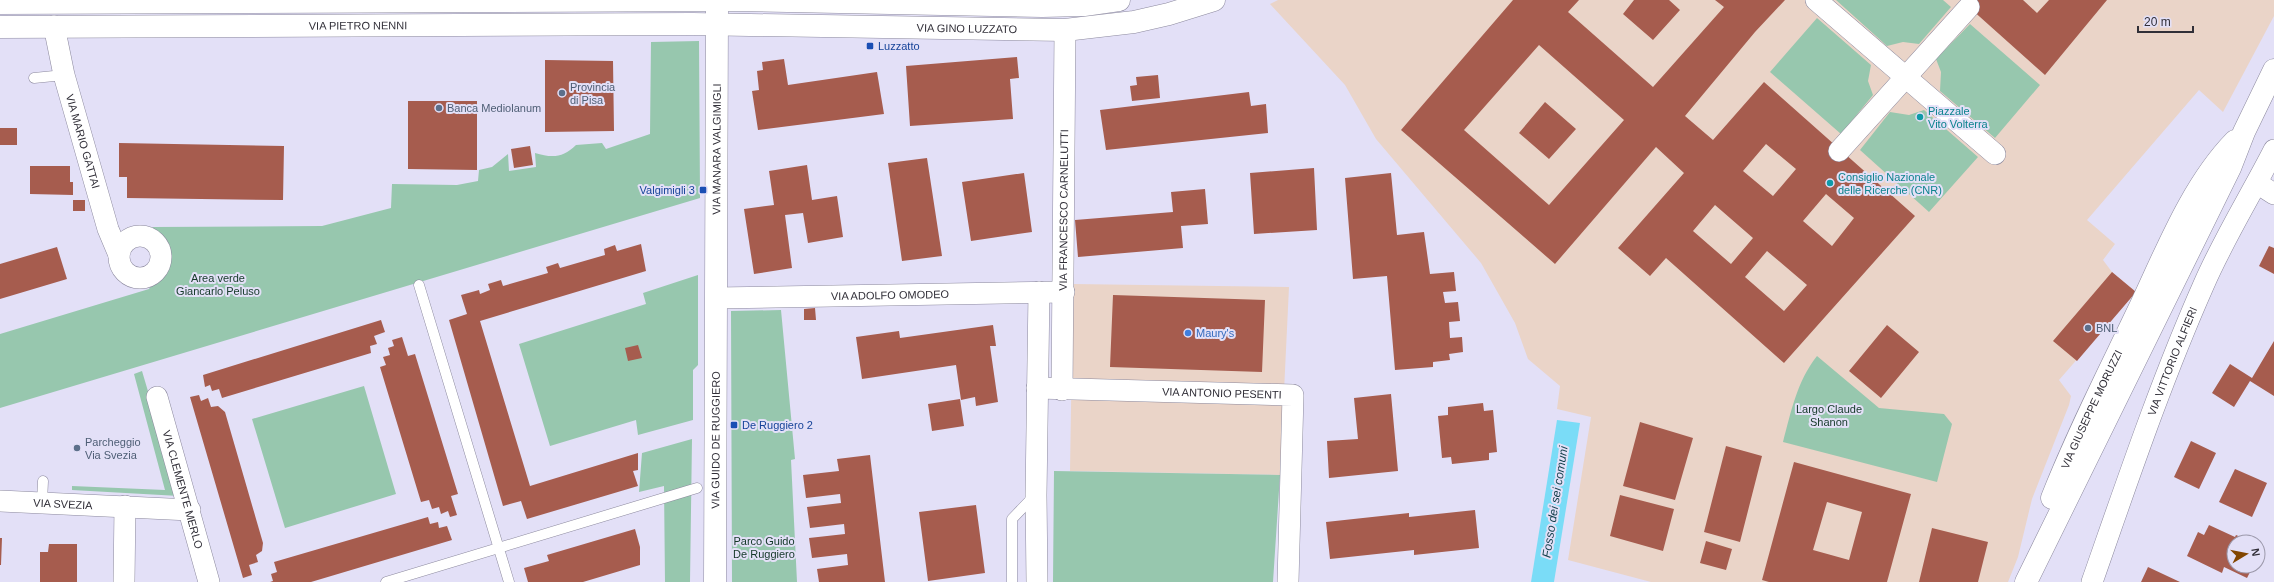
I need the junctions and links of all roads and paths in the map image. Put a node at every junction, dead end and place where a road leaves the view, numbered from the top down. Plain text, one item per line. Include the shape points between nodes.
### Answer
1 (716, 0) edge
2 (1120, 0) edge
3 (1214, 0) edge
4 (1816, 0) edge
5 (0, 3) edge
6 (1969, 7) dead end
7 (717, 24) junction
8 (54, 26) junction
9 (0, 27) edge
10 (1065, 30) junction
11 (2274, 70) edge
12 (64, 75) junction
13 (1905, 77) junction
14 (34, 78) dead end
15 (2274, 150) edge
16 (1840, 151) dead end
17 (1995, 154) dead end
18 (2265, 188) edge
19 (119, 255) dead end
20 (419, 285) dead end
21 (1039, 292) junction
22 (1064, 292) junction
23 (716, 298) junction
24 (1037, 388) junction
25 (1062, 390) junction
26 (157, 397) dead end
27 (43, 481) dead end
28 (697, 488) dead end
29 (1036, 495) junction
30 (0, 500) edge
31 (42, 502) junction
32 (125, 506) junction
33 (190, 510) junction
34 (499, 548) junction
35 (2028, 578) edge
36 (124, 582) edge
37 (209, 582) edge
38 (386, 582) edge
39 (509, 582) edge
40 (715, 582) edge
41 (1012, 582) edge
42 (1037, 582) edge
43 (1288, 582) edge
44 (2092, 582) edge

1 - 2 main road via 1042,6
1 - 5 main road, VIA PIETRO NENNI
1 - 7 main road, VIA MANARA VALGIMIGLI
3 - 10 main road, VIA GINO LUZZATO via 1134,22
4 - 13 street
6 - 13 street
7 - 8 main road, VIA PIETRO NENNI
7 - 10 main road, VIA GINO LUZZATO
7 - 23 main road, VIA MANARA VALGIMIGLI
8 - 9 main road, VIA PIETRO NENNI
8 - 12 street, VIA MARIO GATTAI
10 - 22 street, VIA FRANCESCO CARNELUTTI
11 - 35 main road, VIA GIUSEPPE MORUZZI via 2244,132 2219,157 2208,174 2149,289 2066,464 2048,509
12 - 14 lane
12 - 19 street, VIA MARIO GATTAI via 108,229
13 - 16 street
13 - 17 street
15 - 18 street, VIA VITTORIO ALFIERI
18 - 44 street, VIA VITTORIO ALFIERI via 2205,282 2192,311
20 - 34 lane
21 - 22 street, VIA ADOLFO OMODEO
21 - 23 street, VIA ADOLFO OMODEO
21 - 24 street
22 - 25 street, VIA FRANCESCO CARNELUTTI
23 - 40 main road, VIA GUIDO DE RUGGIERO
24 - 25 street, VIA ANTONIO PESENTI
24 - 29 street
25 - 43 street, VIA ANTONIO PESENTI via 1293,394
26 - 33 street, VIA CLEMENTE MERLO
27 - 31 lane
28 - 34 lane
29 - 41 lane via 1012,519
29 - 42 street
30 - 31 street, VIA SVEZIA
31 - 32 street, VIA SVEZIA
32 - 33 street, VIA SVEZIA
32 - 36 street
33 - 37 street, VIA CLEMENTE MERLO
34 - 38 lane
34 - 39 lane

